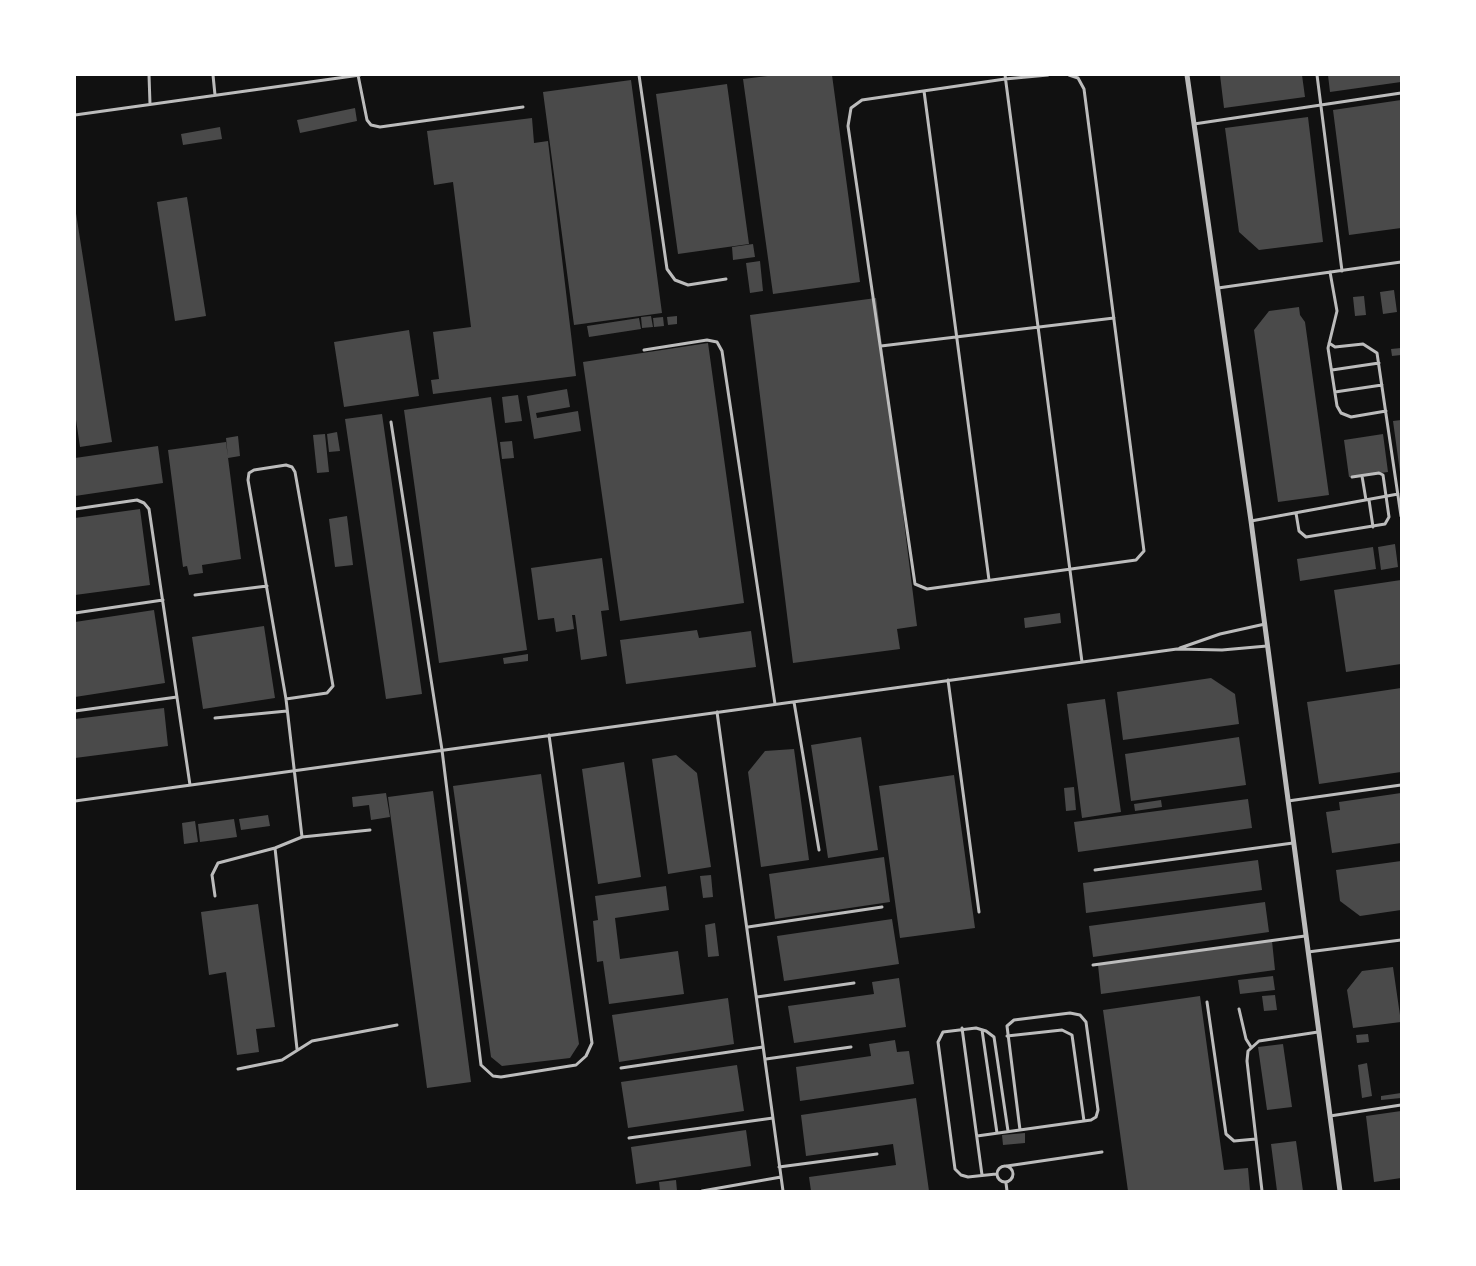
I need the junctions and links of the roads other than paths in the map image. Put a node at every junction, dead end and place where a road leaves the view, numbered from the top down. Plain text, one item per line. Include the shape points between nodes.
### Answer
1 (148, 75) edge
2 (213, 75) edge
3 (359, 75) edge
4 (639, 75) edge
5 (1048, 75) edge
6 (1069, 75) edge
7 (1187, 75) edge
8 (1317, 75) edge
9 (1005, 77) edge
10 (924, 91) junction
11 (1401, 93) edge
12 (216, 95) junction
13 (150, 105) junction
14 (1321, 105) junction
15 (523, 107) dead end
16 (75, 115) edge
17 (1194, 124) junction
18 (1401, 262) edge
19 (1342, 271) junction
20 (1330, 272) junction
21 (726, 279) dead end
22 (1218, 288) junction
23 (1114, 318) junction
24 (1038, 327) junction
25 (957, 338) junction
26 (1328, 343) junction
27 (880, 346) junction
28 (644, 350) dead end
29 (1379, 363) junction
30 (1332, 370) junction
31 (1382, 385) junction
32 (1335, 392) junction
33 (1386, 411) junction
34 (390, 422) dead end
35 (1362, 476) junction
36 (1352, 477) dead end
37 (1398, 494) junction
38 (1387, 496) junction
39 (1367, 500) junction
40 (75, 508) edge
41 (1296, 513) junction
42 (1401, 516) edge
43 (1251, 521) junction
44 (1373, 527) junction
45 (1070, 569) junction
46 (989, 580) junction
47 (267, 586) junction
48 (195, 596) dead end
49 (163, 600) junction
50 (75, 612) edge
51 (1265, 624) junction
52 (1267, 646) junction
53 (1177, 649) junction
54 (1082, 662) junction
55 (948, 680) junction
56 (177, 697) junction
57 (286, 700) junction
58 (794, 702) junction
59 (775, 704) junction
60 (75, 711) edge
61 (288, 711) junction
62 (717, 712) junction
63 (215, 718) dead end
64 (549, 735) junction
65 (442, 750) junction
66 (294, 770) junction
67 (190, 785) junction
68 (1401, 785) edge
69 (75, 801) edge
70 (1287, 801) junction
71 (370, 830) dead end
72 (302, 837) junction
73 (1293, 843) junction
74 (275, 848) junction
75 (819, 850) dead end
76 (1095, 870) dead end
77 (215, 896) dead end
78 (882, 907) dead end
79 (979, 912) dead end
80 (748, 927) junction
81 (1305, 936) junction
82 (1401, 940) edge
83 (1307, 952) junction
84 (1093, 965) dead end
85 (854, 983) dead end
86 (757, 997) junction
87 (1207, 1002) dead end
88 (1239, 1009) dead end
89 (397, 1025) dead end
90 (962, 1028) junction
91 (982, 1030) junction
92 (1318, 1032) junction
93 (1007, 1036) junction
94 (851, 1046) dead end
95 (763, 1047) junction
96 (1250, 1047) junction
97 (297, 1050) junction
98 (766, 1059) junction
99 (621, 1068) dead end
100 (238, 1069) dead end
101 (1401, 1105) edge
102 (1330, 1116) junction
103 (773, 1118) junction
104 (1084, 1121) junction
105 (1020, 1130) junction
106 (1008, 1131) junction
107 (997, 1133) junction
108 (977, 1136) junction
109 (629, 1138) dead end
110 (1256, 1139) junction
111 (1102, 1152) dead end
112 (876, 1154) dead end
113 (1007, 1166) junction
114 (779, 1167) junction
115 (996, 1174) junction
116 (982, 1176) junction
117 (781, 1177) junction
118 (1006, 1182) junction
119 (702, 1191) edge
120 (783, 1191) edge
121 (1007, 1191) edge
122 (1262, 1191) edge
123 (1340, 1191) edge

1 - 13 lane
2 - 12 lane
3 - 12 lane
3 - 15 lane via 367,120 371,125 380,127
4 - 21 lane via 667,269 675,280 688,285
5 - 9 lane
6 - 23 lane via 1078,78 1084,90
7 - 17 street
8 - 14 lane
9 - 10 lane
9 - 24 lane
10 - 25 lane
10 - 27 lane via 862,100 851,108 848,126
11 - 14 lane
12 - 13 lane
13 - 16 lane
14 - 17 lane
14 - 19 lane
17 - 22 street
18 - 19 lane
19 - 20 lane
20 - 22 lane
20 - 26 lane via 1337,311
22 - 43 street
23 - 24 lane
23 - 45 lane via 1144,551 1136,560
24 - 25 lane
24 - 45 lane
25 - 27 lane
25 - 46 lane
26 - 29 lane via 1335,347 1367,345 1376,351
26 - 30 lane
27 - 46 lane via 915,584 927,589
28 - 59 lane via 707,340 717,342 722,351
29 - 30 lane
29 - 31 lane
30 - 32 lane
31 - 32 lane
31 - 33 lane
32 - 33 lane via 1337,406 1344,415
33 - 37 lane
34 - 65 lane
35 - 36 lane
35 - 38 lane via 1383,475
35 - 39 lane
37 - 38 lane
37 - 42 lane
38 - 39 lane
38 - 44 lane via 1388,520 1383,526
39 - 41 lane
39 - 44 lane
40 - 49 lane via 137,500 147,505
41 - 43 lane
41 - 44 lane via 1299,531 1306,537
43 - 51 street
45 - 46 lane
45 - 54 lane
47 - 48 lane
47 - 57 lane
47 - 57 lane via 248,476 254,470 286,465 296,472 333,686 327,693
49 - 50 lane
49 - 56 lane
51 - 52 street
51 - 53 lane via 1220,634
52 - 53 lane
52 - 70 street
53 - 54 lane
54 - 55 lane
55 - 58 lane
55 - 79 lane
56 - 60 lane
56 - 67 lane
57 - 61 lane
58 - 59 lane
58 - 75 lane
59 - 62 lane
61 - 63 lane
61 - 66 lane
62 - 64 lane
62 - 80 lane
64 - 65 lane
64 - 65 lane via 592,1043 576,1065 501,1077 488,1074 481,1064
65 - 66 lane
66 - 67 lane
66 - 72 lane
67 - 69 lane
68 - 70 lane
70 - 73 street
71 - 72 lane
72 - 74 lane
73 - 76 lane
73 - 81 street
74 - 77 lane via 218,863 212,875
74 - 97 lane
78 - 80 lane
80 - 86 lane
81 - 83 street
81 - 84 lane
82 - 83 lane
83 - 92 street
85 - 86 lane
86 - 95 lane
87 - 110 lane via 1226,1134 1234,1141
88 - 96 lane
89 - 97 lane via 312,1041
90 - 91 lane
90 - 108 lane
90 - 116 lane via 942,1032 938,1042 954,1166 964,1176
91 - 106 lane via 992,1035 995,1042
91 - 107 lane
92 - 96 lane via 1259,1041
92 - 102 street
93 - 104 lane via 1062,1030 1072,1035
93 - 104 lane via 1007,1026 1014,1020 1075,1013 1084,1018 1098,1110 1094,1119
93 - 105 lane
94 - 98 lane
95 - 98 lane
95 - 99 lane
96 - 110 lane via 1247,1061
97 - 100 lane via 282,1060
98 - 103 lane
101 - 102 lane
102 - 123 street
103 - 109 lane
103 - 114 lane
104 - 105 lane
105 - 106 lane
106 - 107 lane
107 - 108 lane
108 - 116 lane
110 - 122 lane
111 - 113 lane
112 - 114 lane
113 - 115 lane via 1000,1167
113 - 118 lane via 1013,1175
114 - 117 lane
115 - 116 lane
115 - 118 lane via 999,1180
117 - 119 lane
117 - 120 lane
118 - 121 lane

